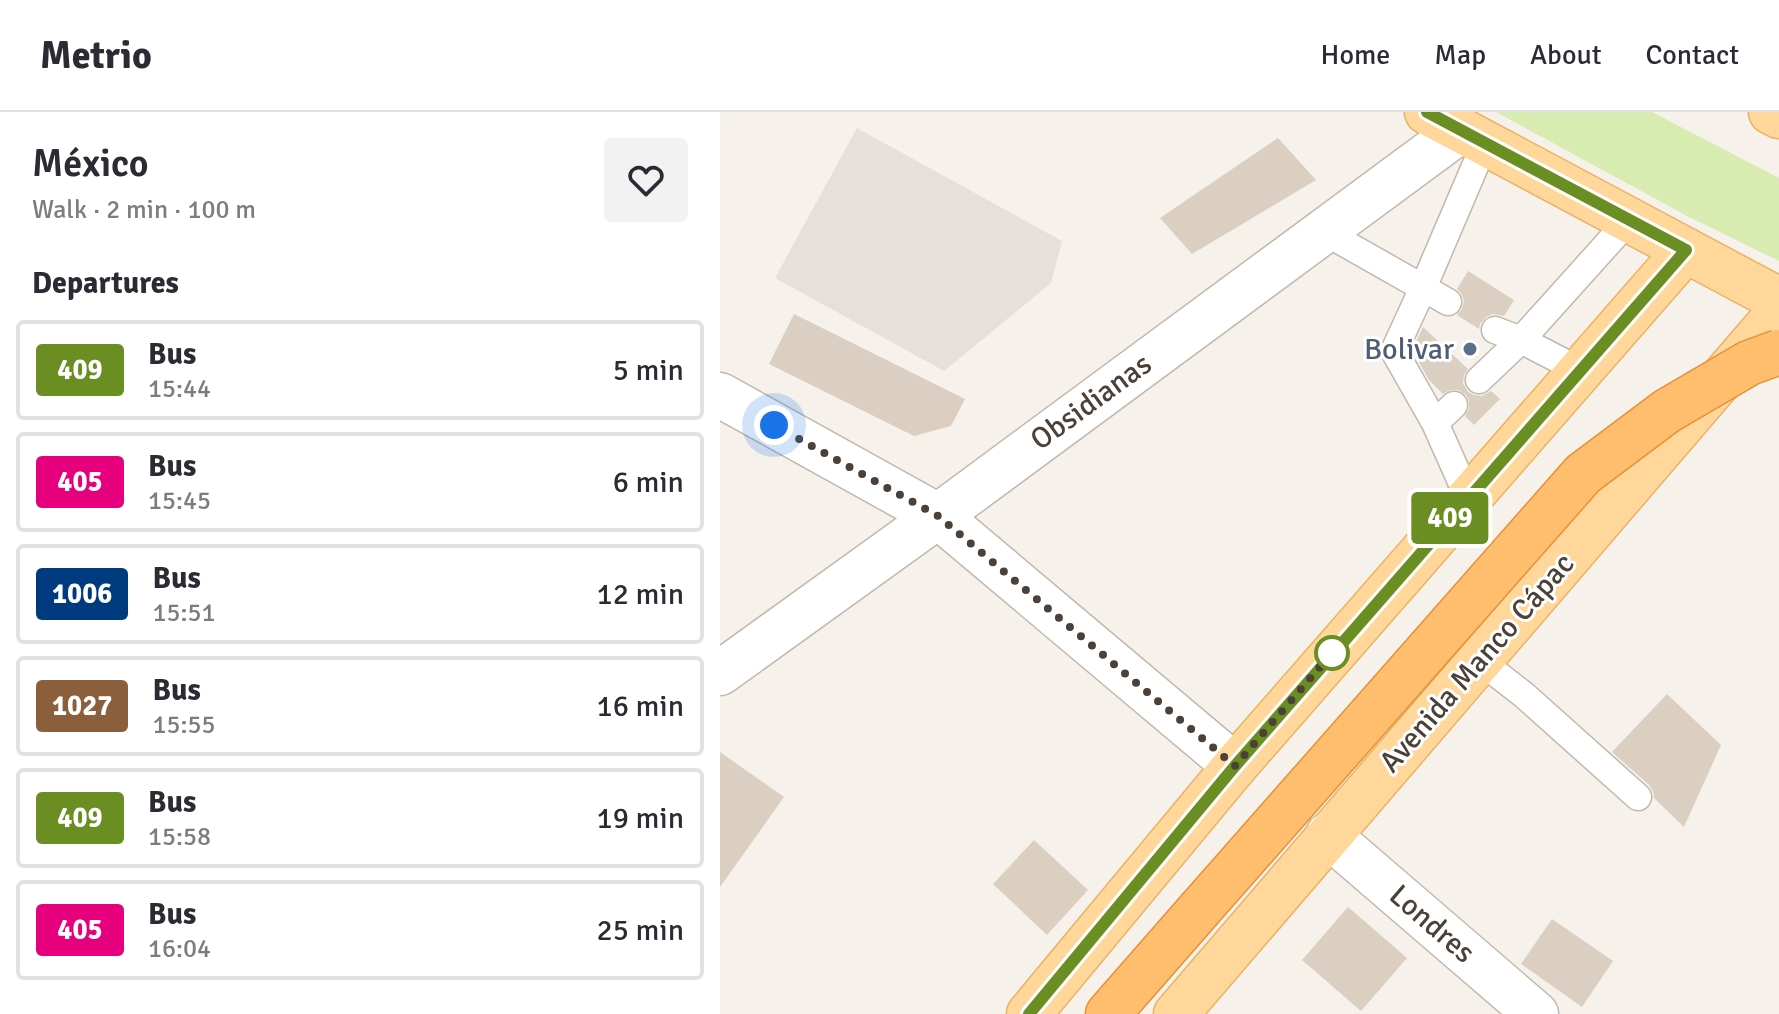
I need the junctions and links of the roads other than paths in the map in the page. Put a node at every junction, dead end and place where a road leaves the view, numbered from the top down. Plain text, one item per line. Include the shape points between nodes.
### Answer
1 (1771, 112) edge
2 (1779, 116) edge
3 (1458, 128) edge
4 (1629, 220) junction
5 (1323, 231) junction
6 (1686, 250) junction
7 (1423, 288) junction
8 (1779, 300) edge
9 (1448, 302) dead end
10 (1779, 312) edge
11 (1495, 330) dead end
12 (1521, 340) junction
13 (1779, 352) edge
14 (1579, 370) junction
15 (1479, 380) dead end
16 (720, 395) edge
17 (1468, 497) junction
18 (938, 516) junction
19 (1479, 660) junction
20 (720, 673) edge
21 (1235, 766) junction
22 (1638, 797) dead end
23 (1328, 835) junction
24 (1029, 1014) edge
25 (1108, 1014) edge
26 (1176, 1014) edge
27 (1536, 1014) edge

1 - 2 main road
3 - 4 main road
3 - 5 street, Obsidianas
3 - 7 lane
4 - 6 main road
4 - 12 lane
5 - 7 lane
5 - 18 street, Obsidianas
6 - 8 main road
6 - 14 main road
7 - 9 lane
7 - 17 lane via 1394,351 1445,414
10 - 19 main road, Avenida Manco Cápac
11 - 12 lane
12 - 14 lane
12 - 15 lane
13 - 25 highway, bridge via 1749,363 1667,411 1583,474
14 - 17 main road
16 - 18 street
17 - 21 main road
18 - 20 street, Obsidianas
18 - 21 street
19 - 22 lane
19 - 23 main road, Avenida Manco Cápac
21 - 24 main road
23 - 26 main road, Avenida Manco Cápac
23 - 27 street, Londres

